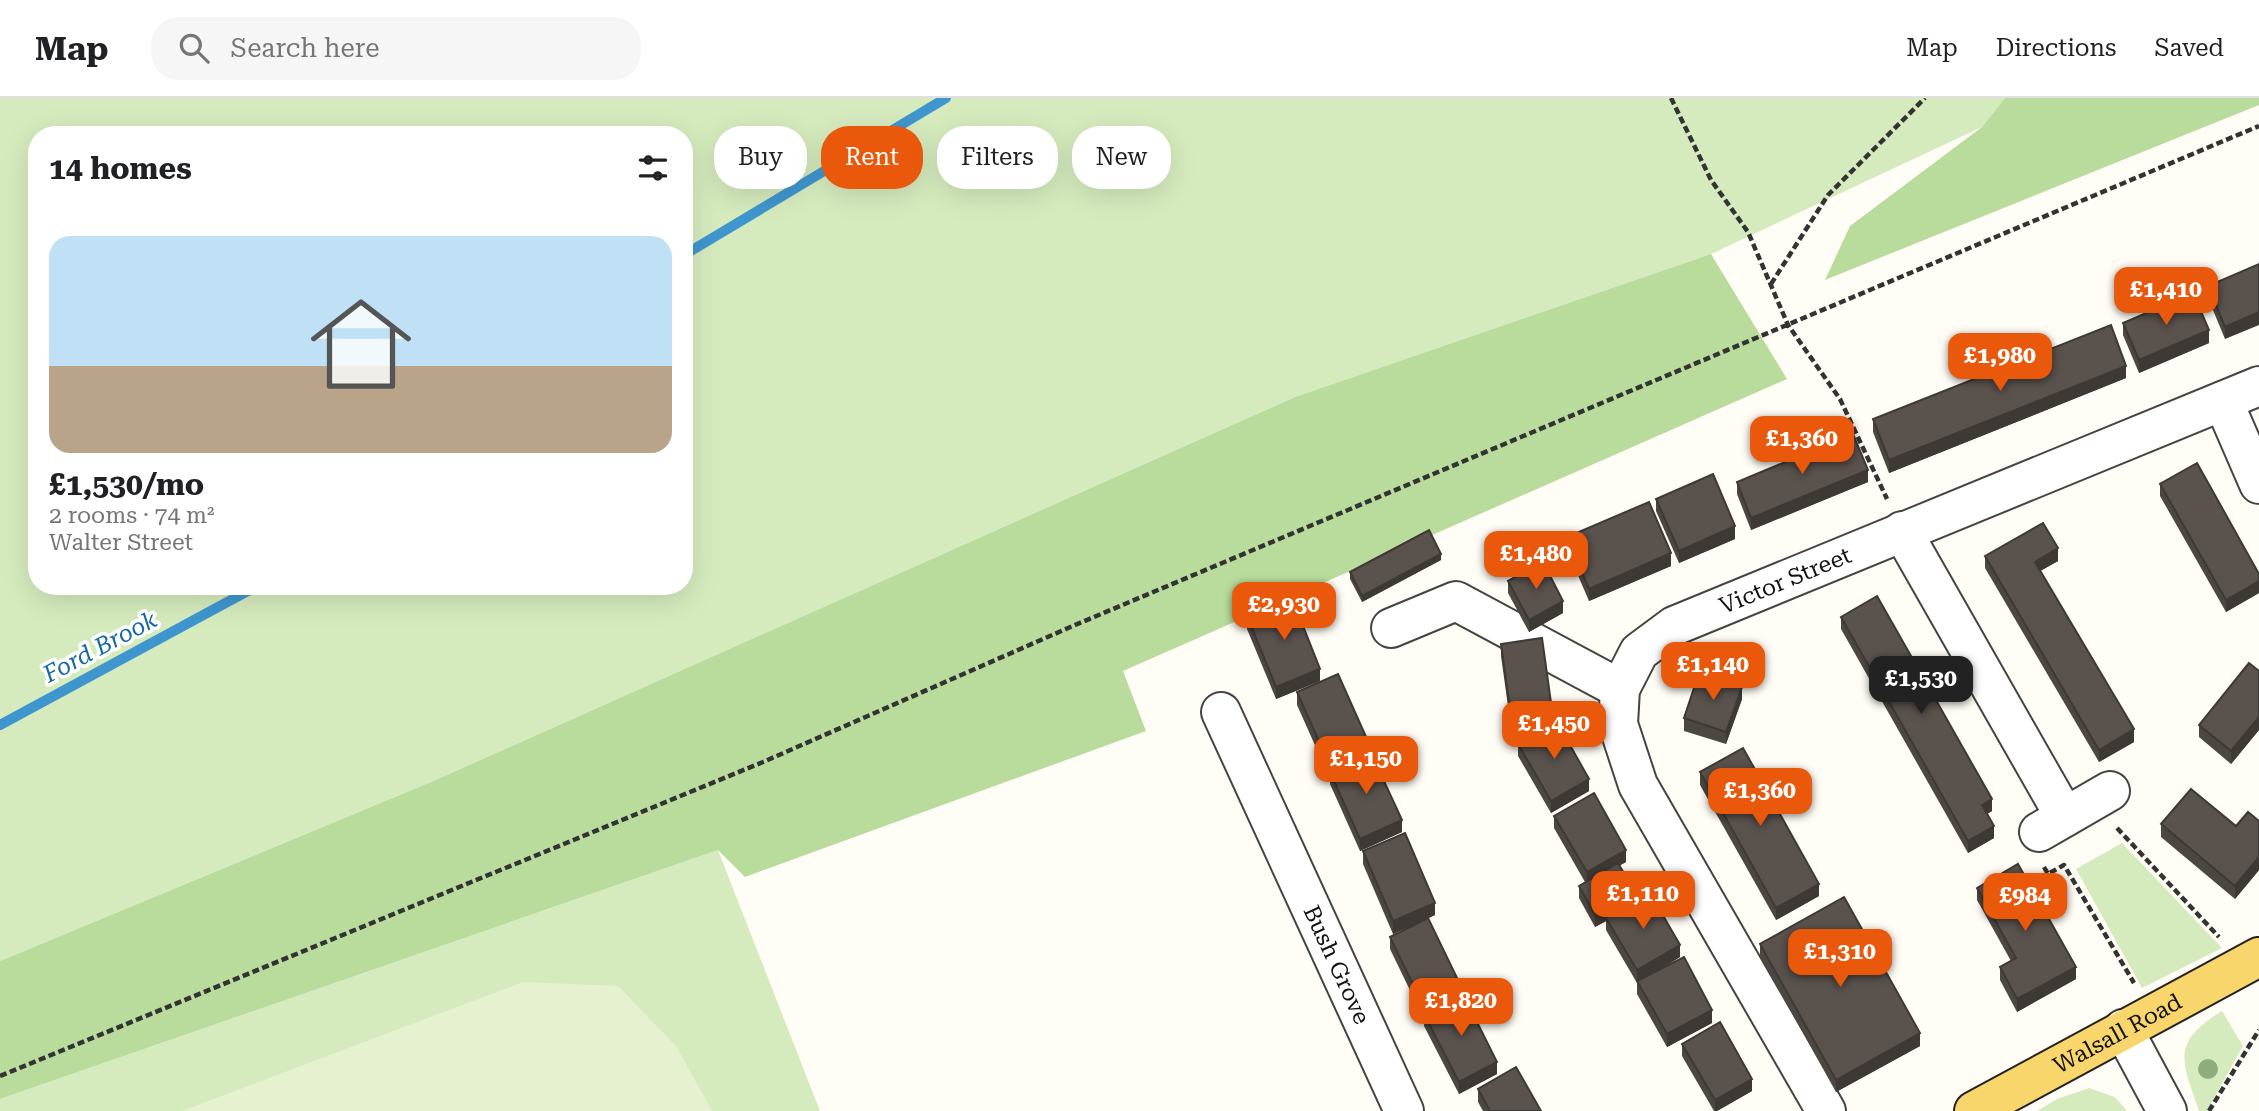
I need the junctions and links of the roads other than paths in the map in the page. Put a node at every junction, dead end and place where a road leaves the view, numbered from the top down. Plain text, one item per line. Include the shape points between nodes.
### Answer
1 (2259, 386) edge
2 (2222, 401) junction
3 (2259, 484) edge
4 (1902, 531) junction
5 (1391, 628) dead end
6 (1620, 689) junction
7 (1221, 712) dead end
8 (2077, 811) road end
9 (2252, 961) edge
10 (2138, 1021) junction
11 (1404, 1111) edge
12 (1826, 1111) edge
13 (1974, 1111) edge
14 (2167, 1111) edge

1 - 2 street, Victor Street
2 - 3 street
2 - 4 street, Victor Street
4 - 6 street, Victor Street via 1674,626 1639,652
4 - 8 street
5 - 6 street via 1456,601
6 - 12 street, Victor Street via 1618,724 1638,785
7 - 11 street, Bush Grove via 1285,813
9 - 10 main road, Walsall Road
10 - 13 main road, Walsall Road
10 - 14 street

